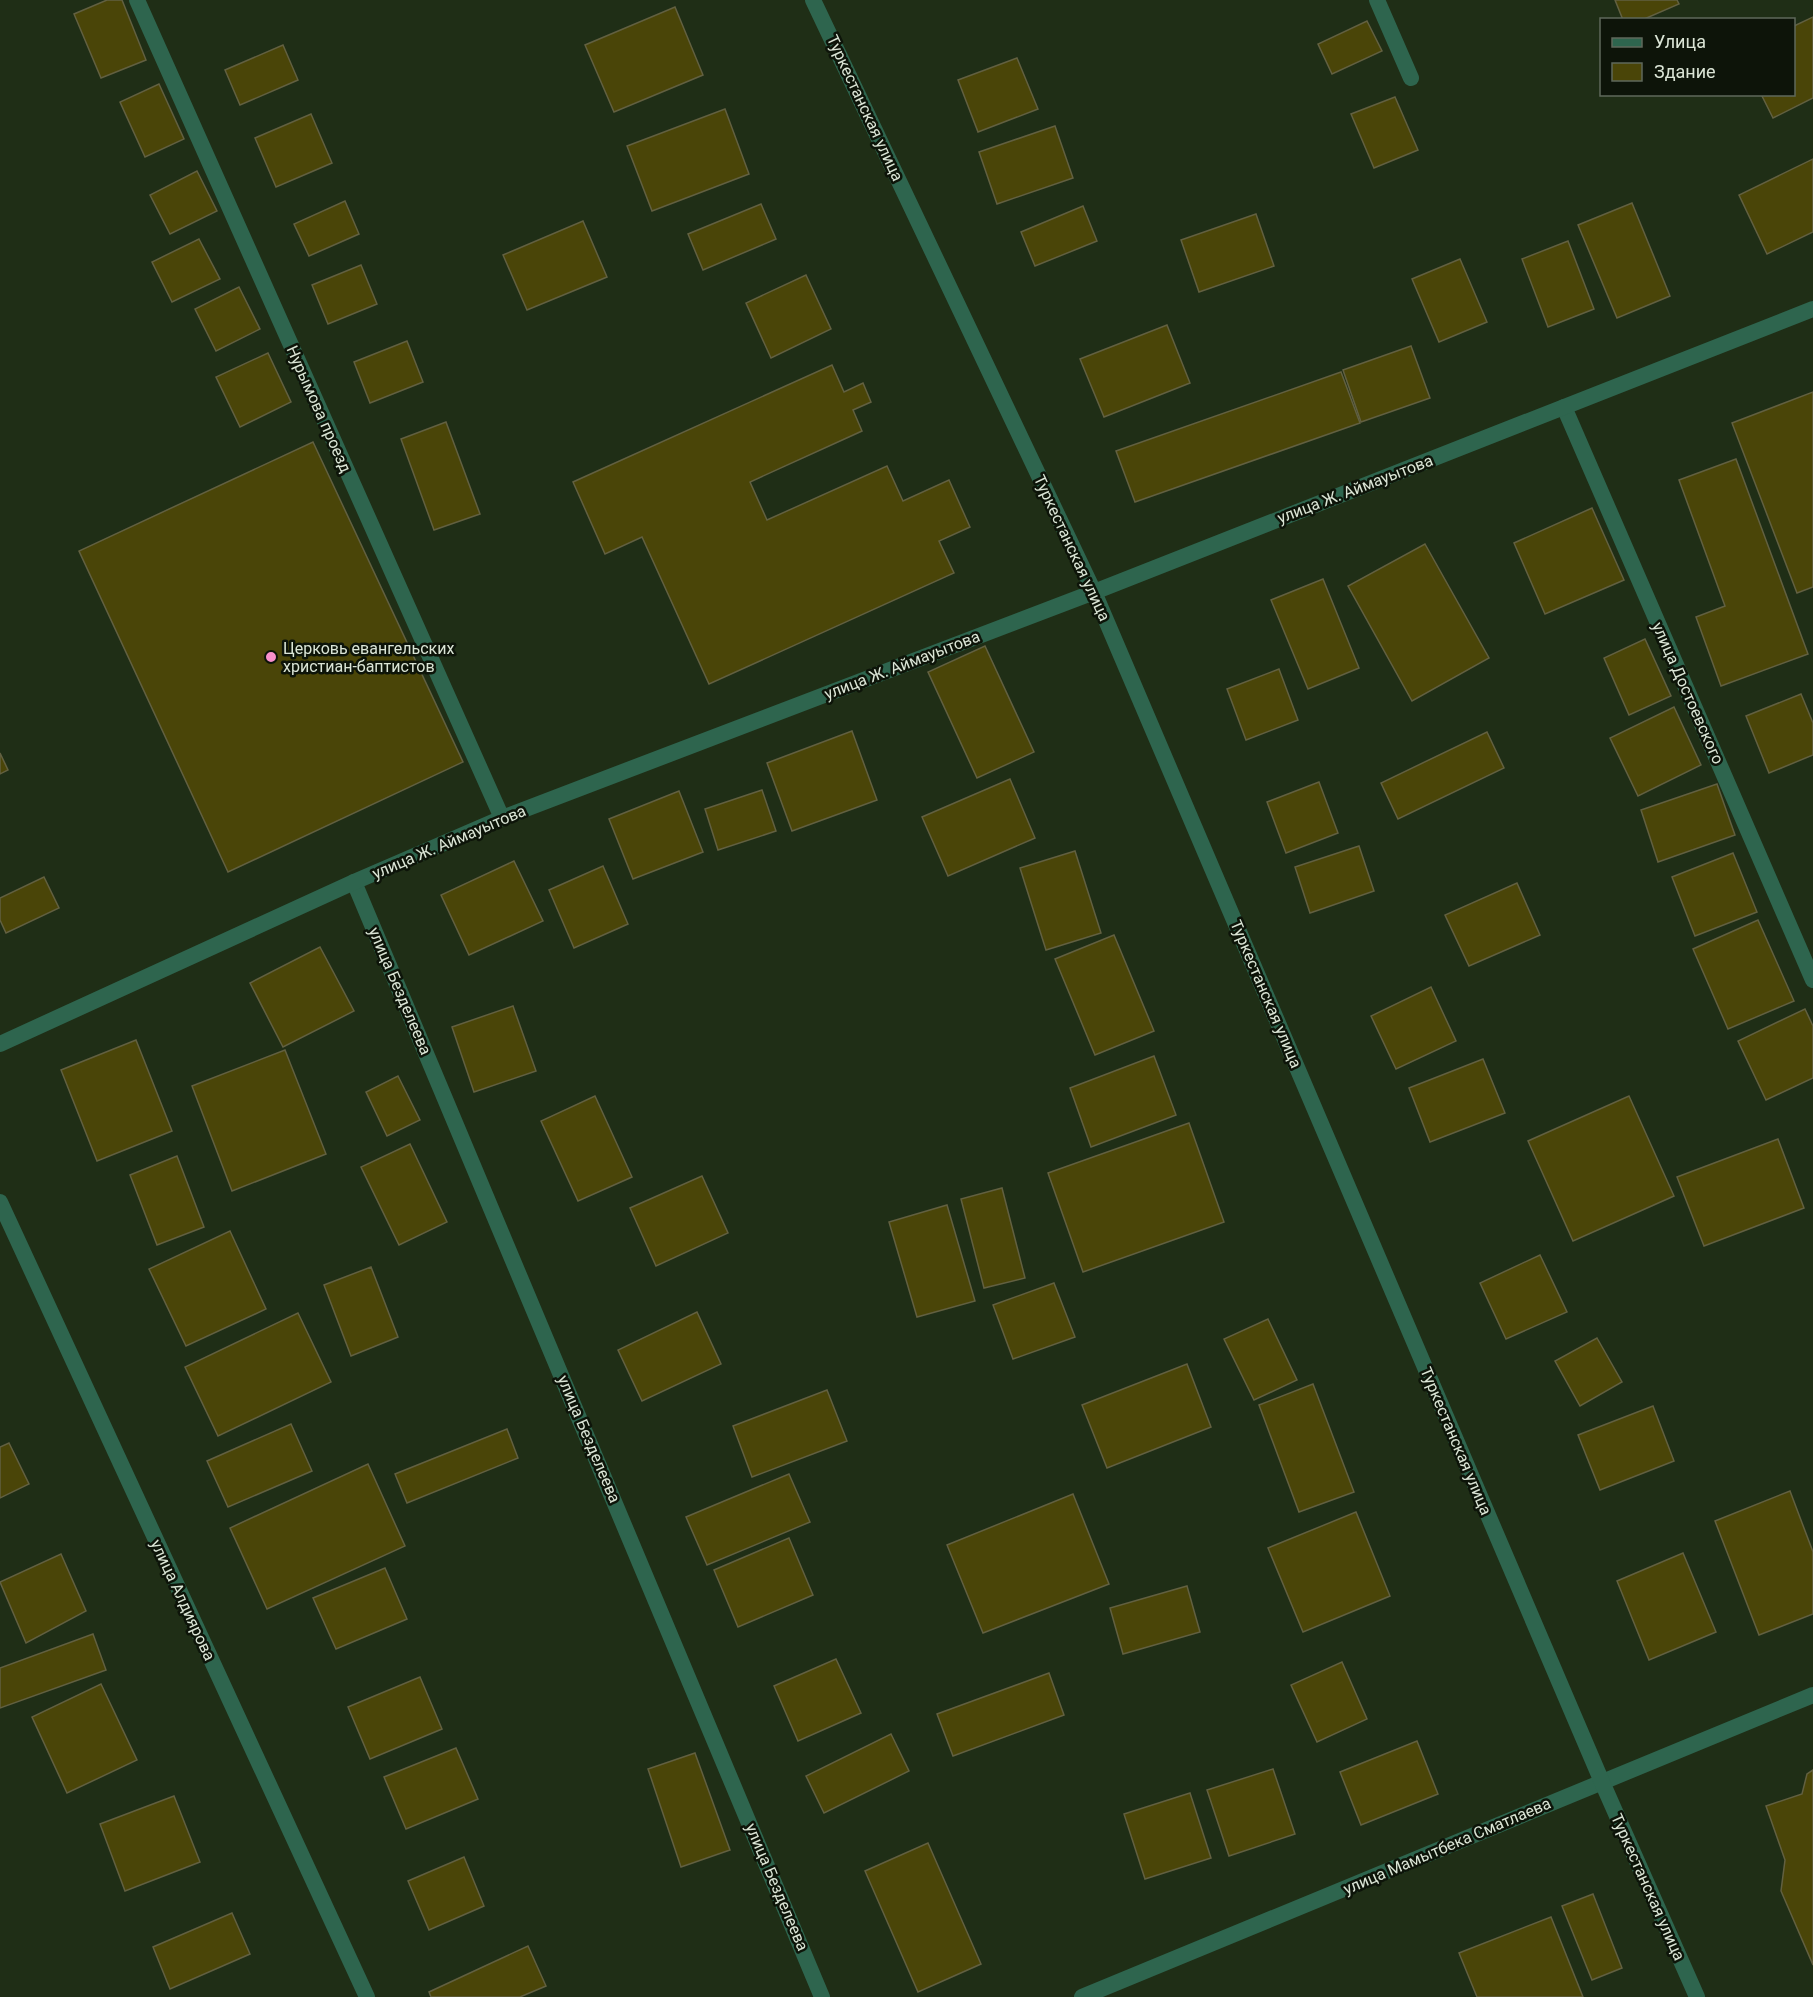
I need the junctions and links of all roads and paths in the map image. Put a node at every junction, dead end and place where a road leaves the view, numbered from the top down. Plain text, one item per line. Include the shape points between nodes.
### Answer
1 (137, 0) edge
2 (813, 0) edge
3 (1377, 0) edge
4 (1411, 78) dead end
5 (1813, 309) edge
6 (1564, 407) junction
7 (1094, 592) junction
8 (502, 818) junction
9 (354, 882) junction
10 (1813, 980) edge
11 (0, 1044) edge
12 (0, 1202) edge
13 (1813, 1695) edge
14 (1602, 1782) junction
15 (1119, 1990) edge
16 (367, 1997) edge
17 (822, 1997) edge
18 (1082, 1997) edge
19 (1697, 1997) edge

1 - 8 street, Нурымова проезд
2 - 7 street, Туркестанская улица
3 - 4 street
5 - 6 street, улица Ж. Аймауытова
6 - 7 street, улица Ж. Аймауытова
6 - 10 street, улица Достоевского
7 - 8 street, улица Ж. Аймауытова
7 - 14 street, Туркестанская улица
8 - 9 street, улица Ж. Аймауытова
9 - 11 street, улица Ж. Аймауытова
9 - 17 street, улица Безделеева
12 - 16 street, улица Алдиярова
13 - 14 street, улица Мамытбека Сматлаева
14 - 15 street, улица Мамытбека Сматлаева
14 - 19 street, Туркестанская улица
15 - 18 street, улица Мамытбека Сматлаева

